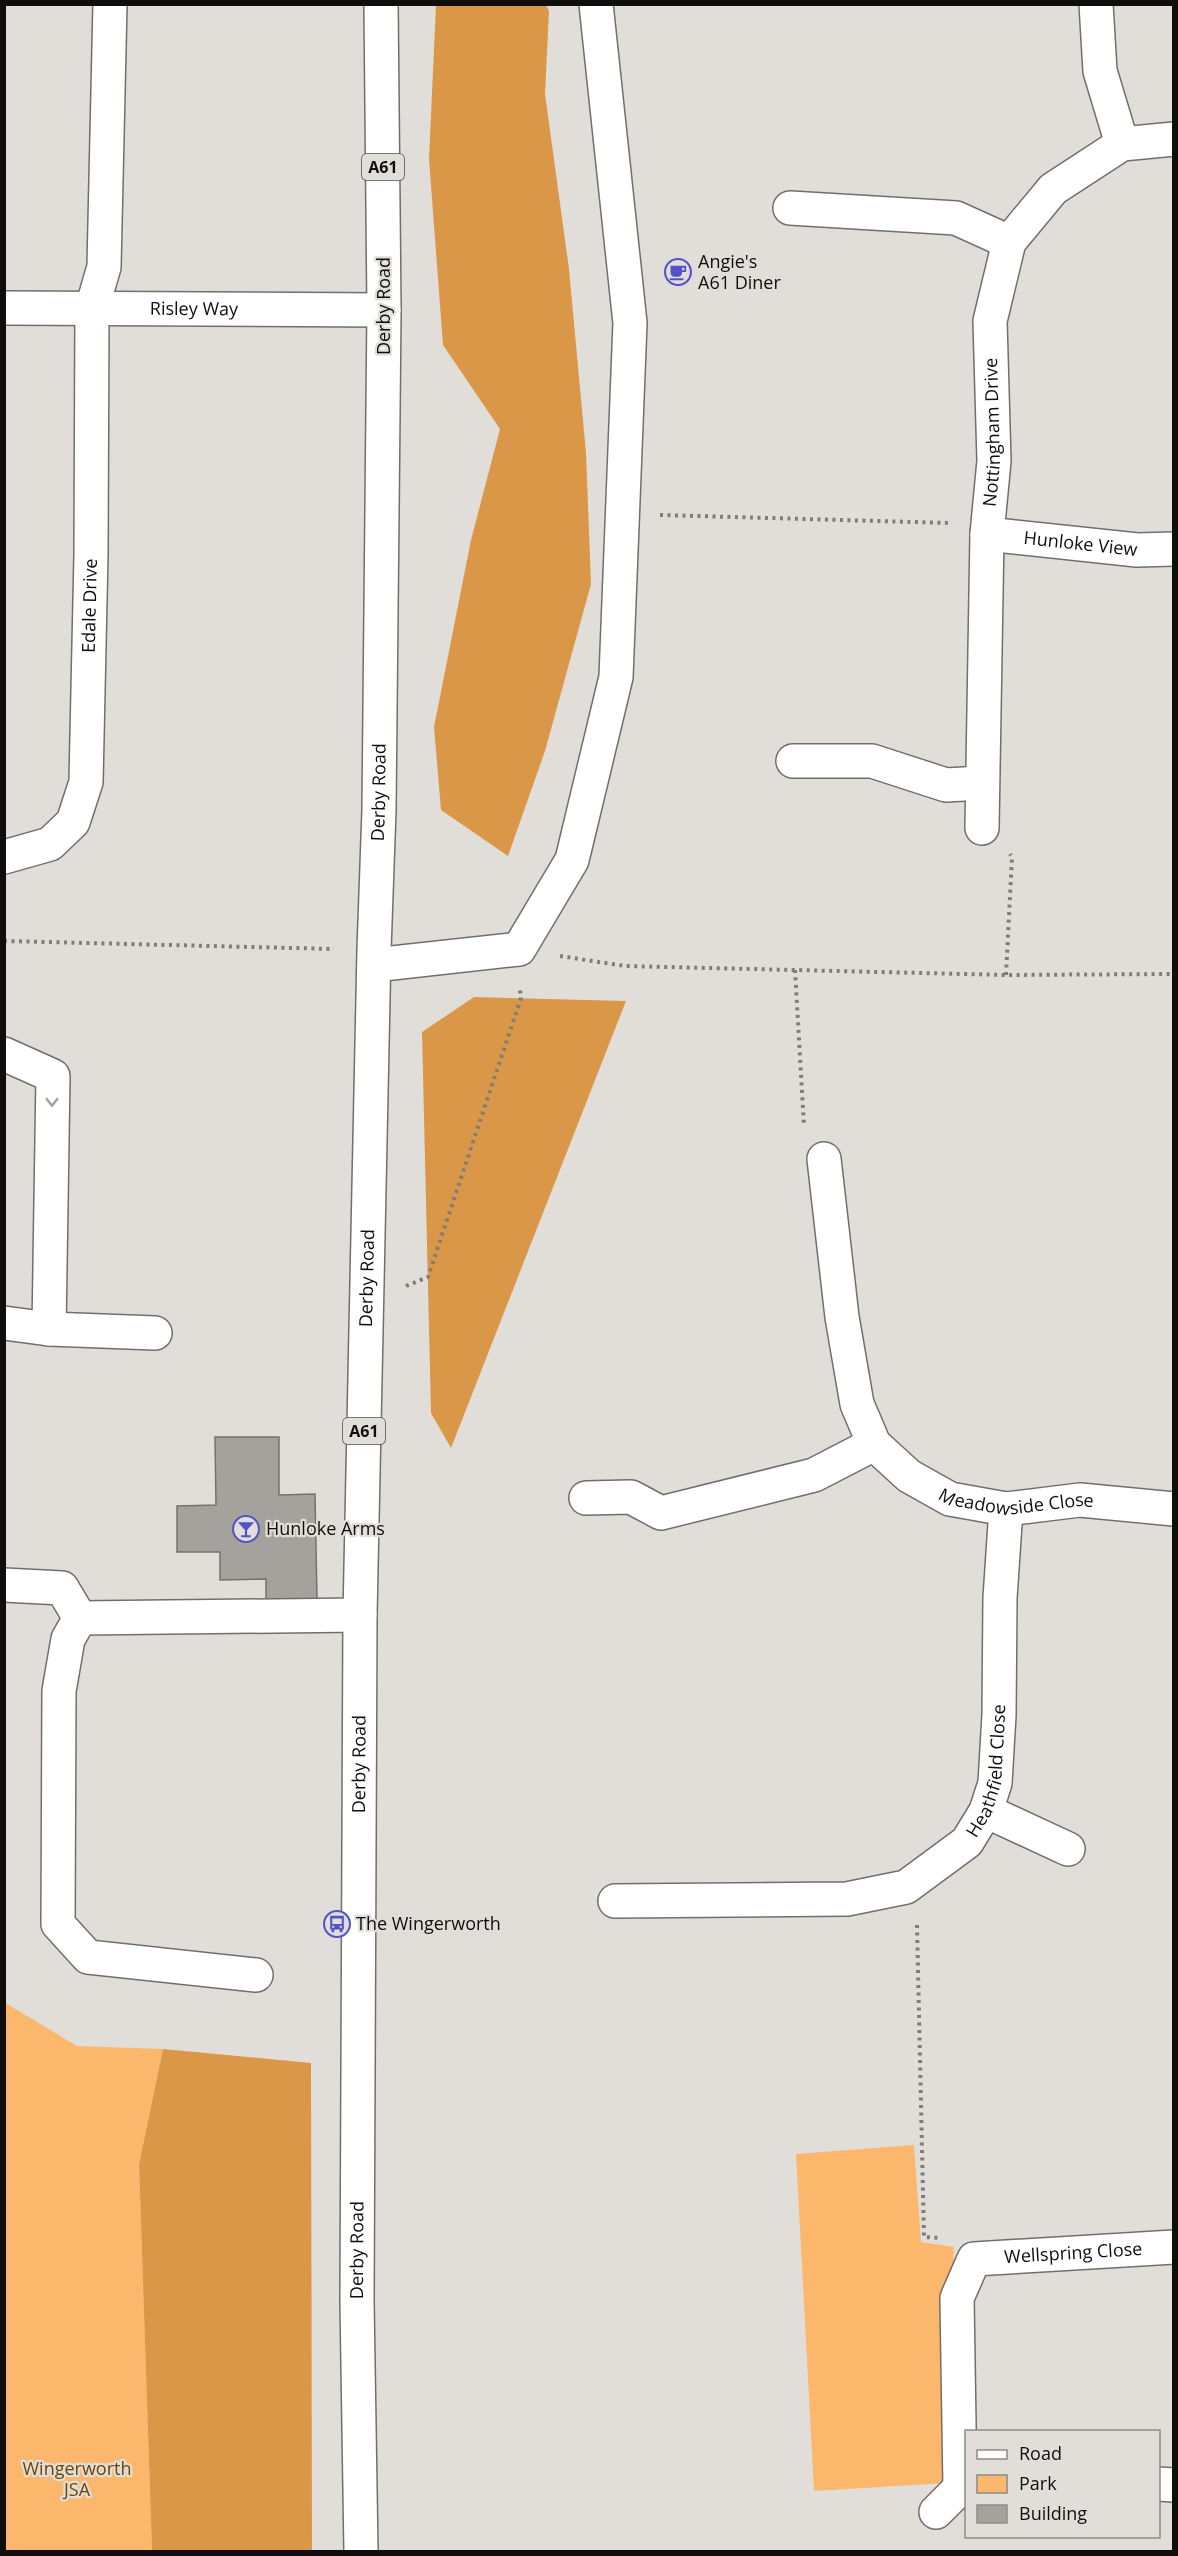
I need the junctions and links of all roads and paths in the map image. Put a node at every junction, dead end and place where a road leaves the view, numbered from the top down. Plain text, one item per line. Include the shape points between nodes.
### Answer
1 (110, 4) edge
2 (381, 4) edge
3 (596, 4) edge
4 (1096, 4) edge
5 (1173, 139) edge
6 (1122, 144) junction
7 (790, 208) dead end
8 (1009, 242) junction
9 (4, 308) edge
10 (92, 308) junction
11 (384, 310) junction
12 (704, 517) dead end
13 (988, 529) junction
14 (1173, 549) edge
15 (793, 761) dead end
16 (982, 783) junction
17 (982, 828) joint
18 (4, 857) edge
19 (4, 941) edge
20 (519, 949) junction
21 (374, 957) junction
22 (795, 970) junction
23 (1173, 974) edge
24 (1006, 975) junction
25 (4, 1054) edge
26 (824, 1159) joint
27 (367, 1302) junction
28 (4, 1323) edge
29 (49, 1329) junction
30 (155, 1333) dead end
31 (874, 1444) junction
32 (586, 1498) dead end
33 (1006, 1509) junction
34 (1173, 1509) edge
35 (4, 1585) edge
36 (360, 1615) junction
37 (80, 1618) junction
38 (986, 1811) junction
39 (1068, 1849) dead end
40 (906, 1887) junction
41 (615, 1901) dead end
42 (256, 1975) dead end
43 (1173, 2247) edge
44 (974, 2259) junction
45 (963, 2487) edge
46 (936, 2512) dead end
47 (361, 2552) edge

1 - 10 main road, Edale Drive via 104,267
2 - 11 main road, Derby Road / A61
3 - 20 main road via 630,323 616,677 572,860
4 - 6 main road via 1100,71
5 - 6 main road, Nottingham Drive
6 - 8 main road, Nottingham Drive via 1053,189
7 - 8 main road via 956,218
8 - 13 main road, Nottingham Drive via 990,321 994,460
9 - 10 main road, Risley Way
10 - 11 main road, Risley Way
10 - 18 main road, Edale Drive via 86,782 73,822 50,844
11 - 21 main road, Derby Road / A61
12 - 13 path
13 - 14 main road, Hunloke View via 1137,550
13 - 16 main road, Nottingham Drive
15 - 16 main road via 873,761 946,785
16 - 17 main road, Nottingham Drive
17 - 24 path via 1012,856
19 - 21 path
20 - 21 main road
20 - 22 path via 625,966
20 - 27 path via 521,998 428,1277
21 - 27 main road, Derby Road / A61
22 - 24 path
22 - 26 path via 805,1136
23 - 24 path
25 -> 29 main road via 53,1076
26 - 31 main road, Meadowside Close via 855,1393
27 - 36 main road, Derby Road / A61
28 - 29 main road
29 - 30 main road
31 - 32 main road via 814,1475 661,1513 631,1497
31 - 33 main road, Meadowside Close via 909,1476 950,1499
33 - 34 main road, Meadowside Close via 1080,1500
33 - 38 main road, Heathfield Close via 996,1772
35 - 37 main road via 62,1588
36 - 37 main road
36 - 47 main road, Derby Road / A61 via 357,2301
37 - 42 main road via 68,1639 59,1691 58,1924 88,1957
38 - 39 main road
38 - 40 main road, Heathfield Close via 968,1842
40 - 41 main road, Heathfield Close via 847,1899
40 - 44 path via 917,1914 924,2237 954,2238
43 - 44 main road, Wellspring Close
44 - 45 main road via 957,2298
45 - 46 main road

